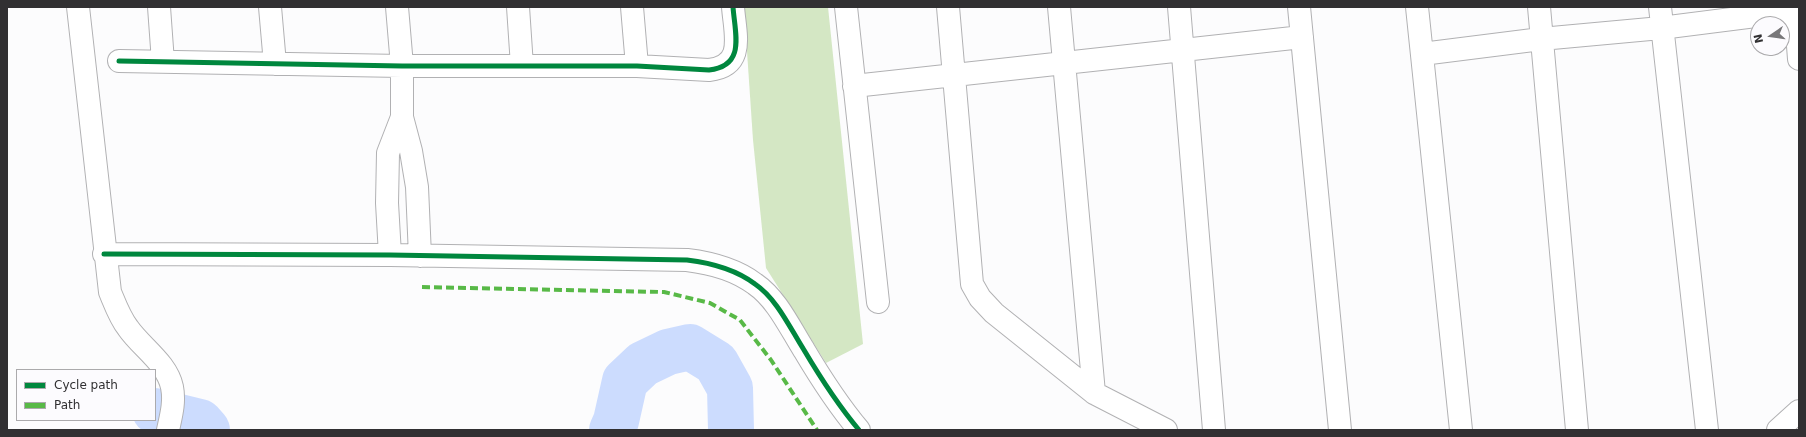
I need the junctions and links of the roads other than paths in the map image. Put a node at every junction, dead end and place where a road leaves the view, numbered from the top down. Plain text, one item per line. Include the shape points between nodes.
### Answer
1 (78, 7) edge
2 (159, 7) edge
3 (270, 7) edge
4 (397, 7) edge
5 (518, 7) edge
6 (632, 7) edge
7 (733, 7) edge
8 (846, 7) edge
9 (948, 7) edge
10 (1059, 7) edge
11 (1179, 7) edge
12 (1299, 7) edge
13 (1417, 7) edge
14 (1539, 7) edge
15 (1660, 7) edge
16 (1795, 9) edge
17 (1661, 28) junction
18 (1302, 37) junction
19 (1541, 39) junction
20 (1183, 50) junction
21 (1422, 54) junction
22 (1799, 59) edge
23 (119, 61) dead end
24 (163, 62) junction
25 (1064, 63) junction
26 (275, 64) junction
27 (402, 66) junction
28 (522, 66) junction
29 (637, 66) junction
30 (954, 75) junction
31 (854, 86) junction
32 (402, 117) junction
33 (104, 254) junction
34 (390, 255) junction
35 (420, 256) junction
36 (878, 302) dead end
37 (1094, 393) junction
38 (1799, 411) edge
39 (168, 430) edge
40 (859, 430) edge
41 (1166, 430) edge
42 (1214, 430) edge
43 (1340, 430) edge
44 (1461, 430) edge
45 (1577, 430) edge
46 (1707, 430) edge
47 (1778, 430) edge

1 - 33 street
2 - 24 street
3 - 26 street
4 - 27 street
5 - 28 street
6 - 29 street
7 - 29 street via 736,47 728,64 709,70
8 - 31 street
9 - 30 street
10 - 25 street
11 - 20 street
12 - 18 street
13 - 21 street
14 - 19 street
15 - 17 street
16 - 17 street
16 - 22 street
17 - 19 street
17 - 46 street
18 - 20 street
18 - 43 street
19 - 21 street
19 - 45 street
20 - 25 street
20 - 42 street
21 - 44 street
23 - 24 street
24 - 26 street
25 - 30 street
25 - 37 street
26 - 27 street
27 - 28 street
27 - 32 street
28 - 29 street
30 - 31 street
30 - 37 street via 972,284 980,298 994,313
31 - 36 street
32 - 34 street via 388,153
32 - 35 street via 417,187
33 - 34 street
33 - 39 street via 110,292 117,310 127,328 162,366 172,386 173,403
34 - 35 street
35 - 40 street via 687,260 730,269 756,284 769,296 816,371
37 - 41 street
38 - 47 street

